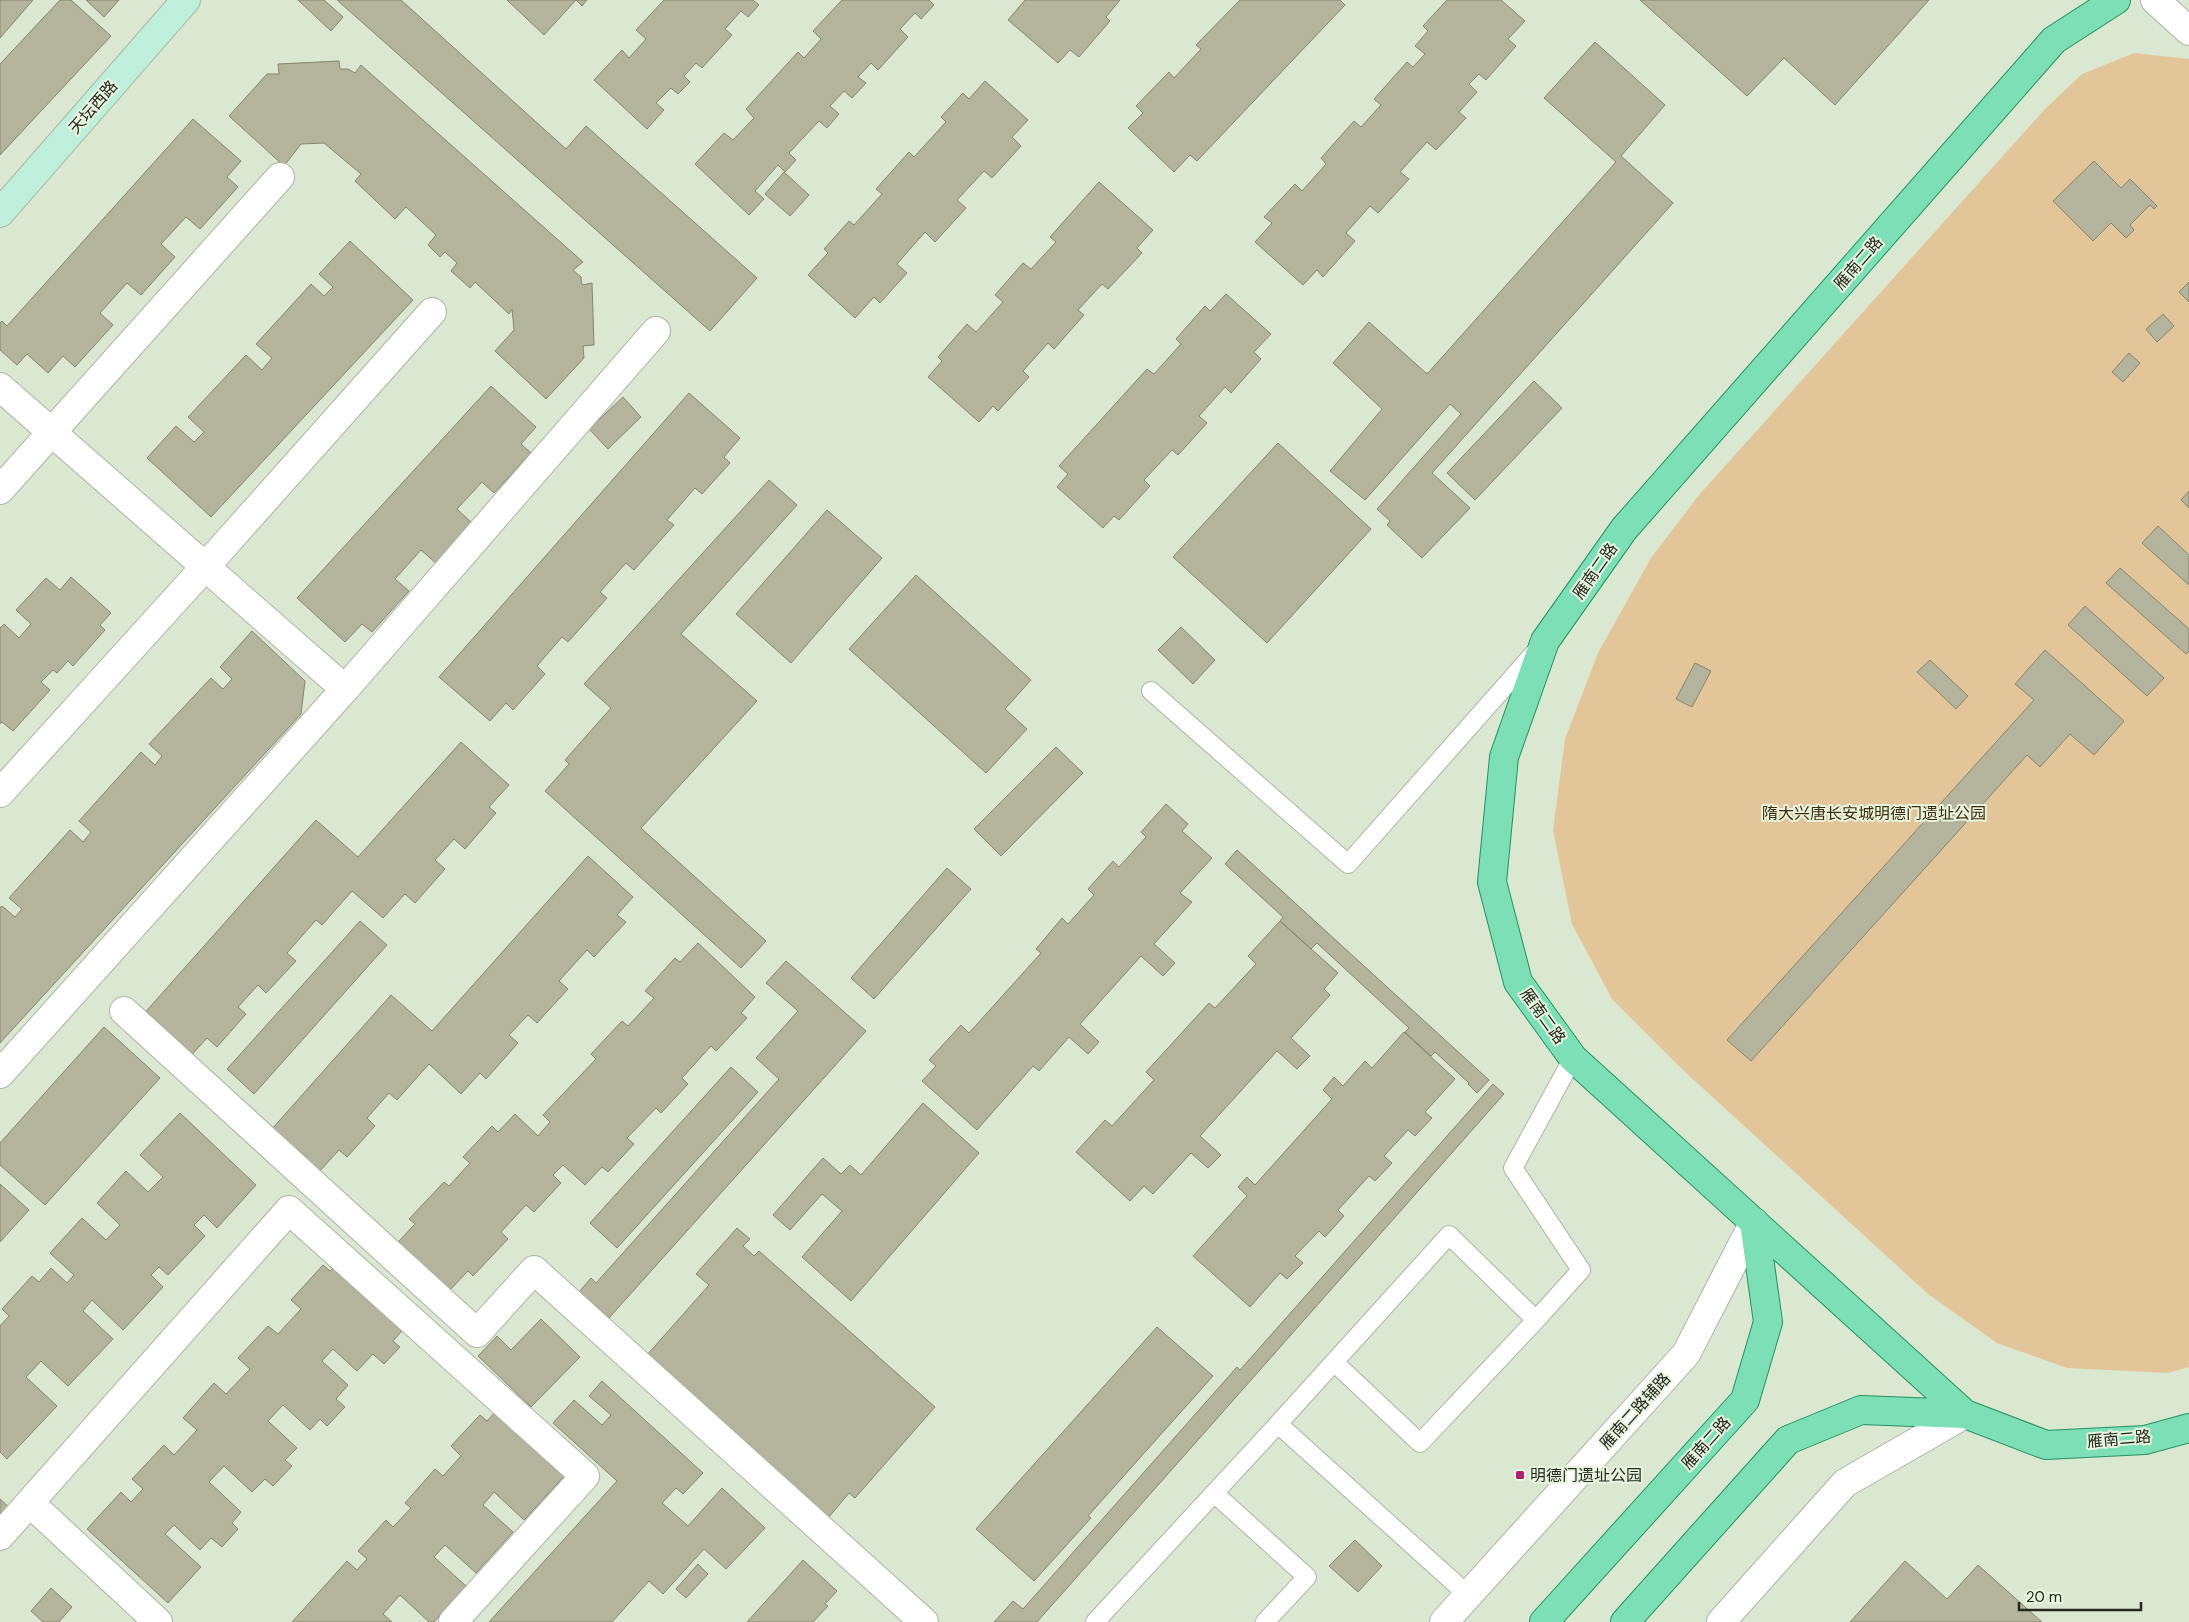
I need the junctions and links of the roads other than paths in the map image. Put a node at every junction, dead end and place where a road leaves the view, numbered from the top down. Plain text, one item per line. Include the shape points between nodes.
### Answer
1 (186, 0) edge
2 (2116, 0) edge
3 (2155, 0) edge
4 (2189, 31) edge
5 (280, 177) dead end
6 (0, 213) edge
7 (432, 312) dead end
8 (656, 331) dead end
9 (0, 387) edge
10 (52, 432) junction
11 (0, 490) edge
12 (205, 567) junction
13 (1546, 640) junction
14 (345, 689) junction
15 (1151, 691) dead end
16 (0, 793) edge
17 (124, 1012) dead end
18 (1573, 1058) junction
19 (0, 1074) edge
20 (1754, 1222) junction
21 (1536, 1320) junction
22 (1334, 1362) junction
23 (1965, 1414) junction
24 (1278, 1424) junction
25 (2189, 1428) edge
26 (1214, 1493) junction
27 (30, 1503) junction
28 (0, 1536) edge
29 (1468, 1595) junction
30 (158, 1622) edge
31 (453, 1622) edge
32 (924, 1622) edge
33 (1095, 1622) edge
34 (1265, 1622) edge
35 (1444, 1622) edge
36 (1544, 1622) edge
37 (1625, 1622) edge
38 (1721, 1622) edge

1 - 6 street, 天坛西路
2 - 13 main road, 雁南二路 via 2054,40 1624,529
3 - 4 street
5 - 10 street
7 - 12 street
8 - 14 street
9 - 10 street
10 - 11 street
10 - 12 street
12 - 14 street
12 - 16 street
13 - 15 lane via 1348,864
13 - 18 main road, 雁南二路 via 1504,757 1492,882 1518,982
14 - 19 street
17 - 32 street via 478,1333 534,1270
18 - 20 main road, 雁南二路
18 - 21 lane via 1513,1168 1581,1270
20 - 23 main road, 雁南二路
20 - 29 street, 雁南二路辅路 via 1686,1354
20 - 36 main road, 雁南二路 via 1768,1322 1745,1400
21 - 22 lane via 1420,1443
21 - 22 lane via 1449,1235
22 - 24 lane
23 - 25 main road, 雁南二路 via 2046,1445 2145,1440
23 - 37 main road, 雁南二路 via 1861,1410 1788,1440
23 - 38 street via 1845,1483
24 - 26 lane
24 - 29 lane
26 - 33 lane
26 - 34 lane via 1308,1577
27 - 28 street
27 - 30 street
27 - 31 street via 289,1210 585,1476
29 - 35 street, 雁南二路辅路

